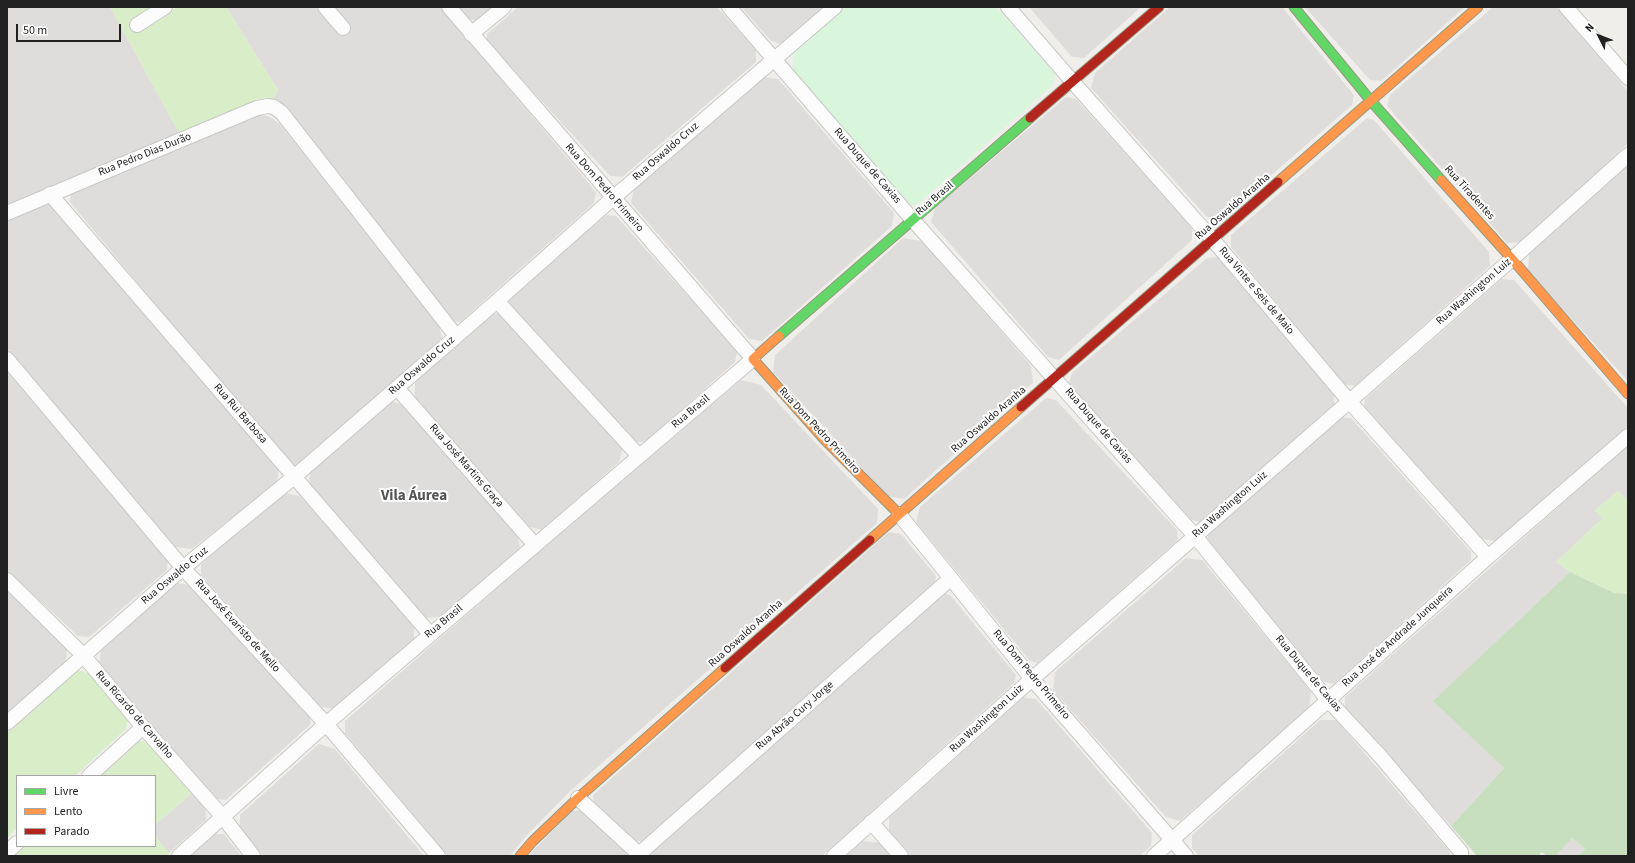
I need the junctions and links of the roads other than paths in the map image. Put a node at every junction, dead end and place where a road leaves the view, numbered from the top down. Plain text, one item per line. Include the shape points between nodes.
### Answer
1 (165, 7) edge
2 (325, 7) edge
3 (449, 7) edge
4 (504, 7) edge
5 (729, 7) edge
6 (835, 7) edge
7 (1008, 7) edge
8 (1159, 7) edge
9 (1294, 7) edge
10 (1478, 7) edge
11 (1566, 7) edge
12 (137, 25) dead end
13 (343, 28) dead end
14 (471, 34) junction
15 (774, 59) junction
16 (1628, 78) edge
17 (1072, 81) junction
18 (1371, 101) junction
19 (1628, 155) edge
20 (50, 194) junction
21 (613, 198) junction
22 (7, 213) edge
23 (912, 218) junction
24 (1213, 240) junction
25 (1512, 259) junction
26 (497, 302) junction
27 (456, 336) junction
28 (7, 359) edge
29 (753, 359) junction
30 (1055, 378) junction
31 (397, 388) junction
32 (1628, 394) edge
33 (1349, 400) junction
34 (1628, 436) edge
35 (639, 456) junction
36 (294, 476) junction
37 (899, 514) junction
38 (1195, 536) junction
39 (535, 545) junction
40 (1488, 557) junction
41 (184, 568) junction
42 (951, 578) junction
43 (7, 580) edge
44 (430, 634) junction
45 (83, 655) junction
46 (1032, 679) junction
47 (1328, 700) junction
48 (7, 722) edge
49 (326, 724) junction
50 (143, 727) junction
51 (91, 775) edge
52 (578, 798) junction
53 (223, 816) junction
54 (871, 822) junction
55 (1172, 840) junction
56 (16, 844) edge
57 (7, 852) edge
58 (1461, 854) edge
59 (640, 855) edge
60 (179, 856) edge
61 (253, 856) edge
62 (438, 856) edge
63 (520, 856) edge
64 (834, 856) edge
65 (901, 856) edge
66 (1154, 856) edge
67 (1186, 856) edge

1 - 12 street
2 - 13 street
3 - 14 street, Rua Dom Pedro Primeiro
4 - 14 street
5 - 15 street, Rua Duque de Caxias
6 - 15 street, Rua Oswaldo Cruz
7 - 17 street, Rua Vinte e Seis de Maio
8 - 17 street, Rua Brasil
9 - 18 street, Rua Tiradentes
10 - 18 street, Rua Oswaldo Aranha
11 - 16 street
14 - 21 street, Rua Dom Pedro Primeiro
15 - 21 street, Rua Oswaldo Cruz
15 - 23 street, Rua Duque de Caxias
17 - 23 street, Rua Brasil
17 - 24 street, Rua Vinte e Seis de Maio
18 - 24 street, Rua Oswaldo Aranha
18 - 25 street, Rua Tiradentes
19 - 25 street, Rua Washington Luiz
20 - 22 street, Rua Pedro Dias Durão
20 - 27 street, Rua Pedro Dias Durão via 257,108 274,107 282,113
20 - 36 street, Rua Rui Barbosa
21 - 26 street, Rua Oswaldo Cruz
21 - 29 street, Rua Dom Pedro Primeiro
23 - 29 street, Rua Brasil
23 - 30 street, Rua Duque de Caxias
24 - 30 street, Rua Oswaldo Aranha
24 - 33 street, Rua Vinte e Seis de Maio
25 - 32 street, Rua Tiradentes
25 - 33 street, Rua Washington Luiz
26 - 27 street, Rua Oswaldo Cruz
26 - 35 street
27 - 31 street, Rua Oswaldo Cruz
28 - 41 street, Rua José Evaristo de Mello
29 - 35 street, Rua Brasil
29 - 37 street, Rua Dom Pedro Primeiro via 824,439
30 - 37 street, Rua Oswaldo Aranha
30 - 38 street, Rua Duque de Caxias
31 - 36 street, Rua Oswaldo Cruz
31 - 39 street, Rua José Martins Graça
33 - 38 street, Rua Washington Luiz
33 - 40 street, Rua Vinte e Seis de Maio
34 - 40 street, Rua José de Andrade Junqueira
35 - 39 street, Rua Brasil
36 - 41 street, Rua Oswaldo Cruz
36 - 44 street, Rua Rui Barbosa
37 - 42 street, Rua Dom Pedro Primeiro
37 - 52 street, Rua Oswaldo Aranha
38 - 46 street, Rua Washington Luiz
38 - 47 street, Rua Duque de Caxias
39 - 44 street, Rua Brasil
40 - 47 street, Rua José de Andrade Junqueira
41 - 45 street, Rua Oswaldo Cruz
41 - 49 street, Rua José Evaristo de Mello
42 - 46 street, Rua Dom Pedro Primeiro
42 - 59 street, Rua Abrão Cury Jorge
43 - 45 street, Rua Ricardo de Carvalho
44 - 49 street, Rua Brasil
45 - 48 street, Rua Oswaldo Cruz
45 - 50 street, Rua Ricardo de Carvalho
46 - 54 street, Rua Washington Luiz
46 - 55 street, Rua Dom Pedro Primeiro
47 - 55 street, Rua José de Andrade Junqueira
47 - 58 street, Rua Duque de Caxias via 1381,757
49 - 53 street, Rua Brasil
49 - 62 street, Rua José Evaristo de Mello
50 - 51 street
50 - 53 street, Rua Ricardo de Carvalho
52 - 59 street
52 - 63 street, Rua Oswaldo Aranha
53 - 60 street, Rua Brasil
53 - 61 street, Rua Ricardo de Carvalho
54 - 64 street, Rua Washington Luiz
54 - 65 street
55 - 66 street, Rua José de Andrade Junqueira
55 - 67 street, Rua Dom Pedro Primeiro
56 - 57 street

